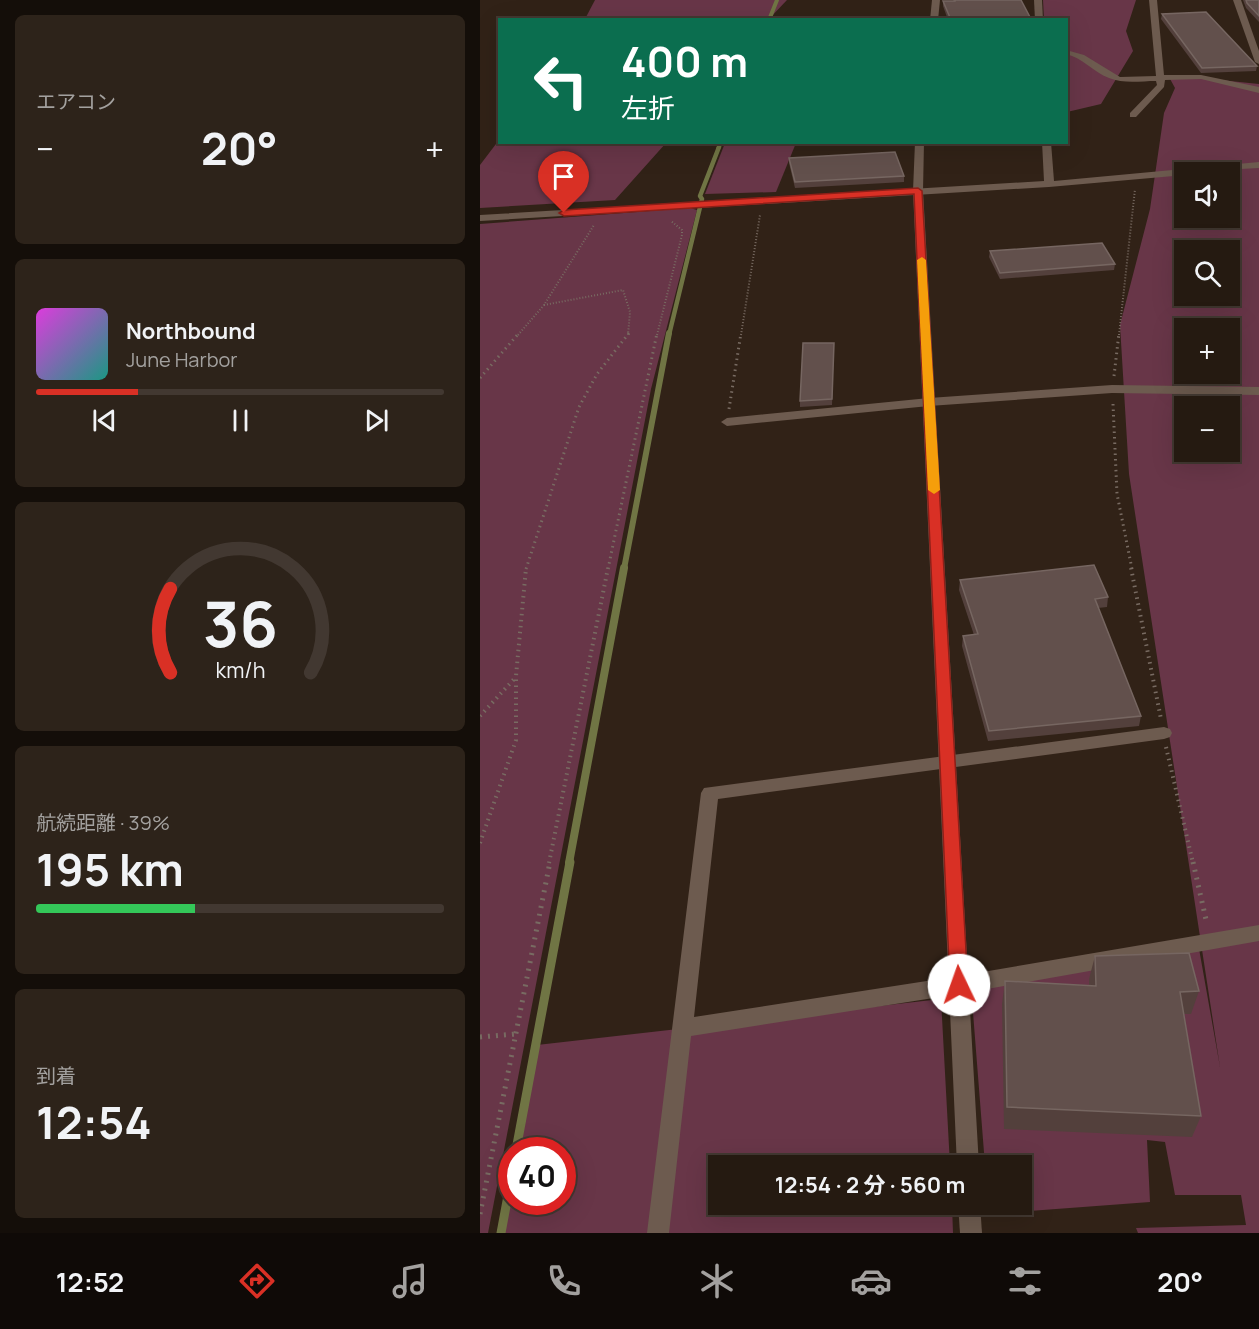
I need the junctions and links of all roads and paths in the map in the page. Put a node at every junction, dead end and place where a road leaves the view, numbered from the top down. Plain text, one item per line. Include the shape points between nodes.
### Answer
1 (936, 0) edge
2 (1038, 0) edge
3 (1152, 0) edge
4 (1237, 0) edge
5 (934, 18) edge
6 (1039, 18) edge
7 (1068, 52) edge
8 (1259, 62) edge
9 (1162, 78) junction
10 (1259, 90) edge
11 (1133, 115) dead end
12 (920, 144) edge
13 (1047, 144) edge
14 (1259, 165) edge
15 (1129, 178) junction
16 (1049, 184) junction
17 (918, 191) junction
18 (762, 206) dead end
19 (480, 219) edge
20 (662, 219) dead end
21 (590, 223) dead end
22 (544, 305) junction
23 (480, 378) edge
24 (1112, 389) junction
25 (1259, 391) edge
26 (929, 402) junction
27 (727, 422) joint
28 (516, 676) junction
29 (480, 716) edge
30 (1164, 733) junction
31 (948, 762) junction
32 (480, 843) edge
33 (1259, 933) edge
34 (1211, 941) junction
35 (959, 985) junction
36 (682, 1028) junction
37 (516, 1034) junction
38 (480, 1037) edge
39 (967, 1155) edge
40 (480, 1214) edge
41 (970, 1215) edge
42 (658, 1233) edge
43 (971, 1233) edge

1 - 5 street
2 - 6 street
3 - 9 street
4 - 8 street
7 - 9 street via 1086,57 1108,76
9 - 10 street via 1201,77
9 - 11 street via 1161,85
12 - 17 street
13 - 16 street
14 - 15 street
15 - 16 street
15 - 24 path via 1135,190
16 - 17 street
17 - 19 street
17 - 26 street
18 - 27 path
20 - 37 path via 682,230 645,381
21 - 22 path via 596,222
22 - 23 path
22 - 28 path via 622,290 630,312 630,332 597,374 579,407 524,574
24 - 25 street
24 - 26 street
24 - 30 path via 1117,494
26 - 27 street
26 - 31 street
28 - 29 path
28 - 32 path via 516,740
30 - 31 street
30 - 34 path
31 - 35 street
31 - 36 street via 710,793
33 - 34 street
34 - 35 street
35 - 36 street
35 - 39 street
36 - 42 street
37 - 38 path
37 - 40 path
41 - 43 street

